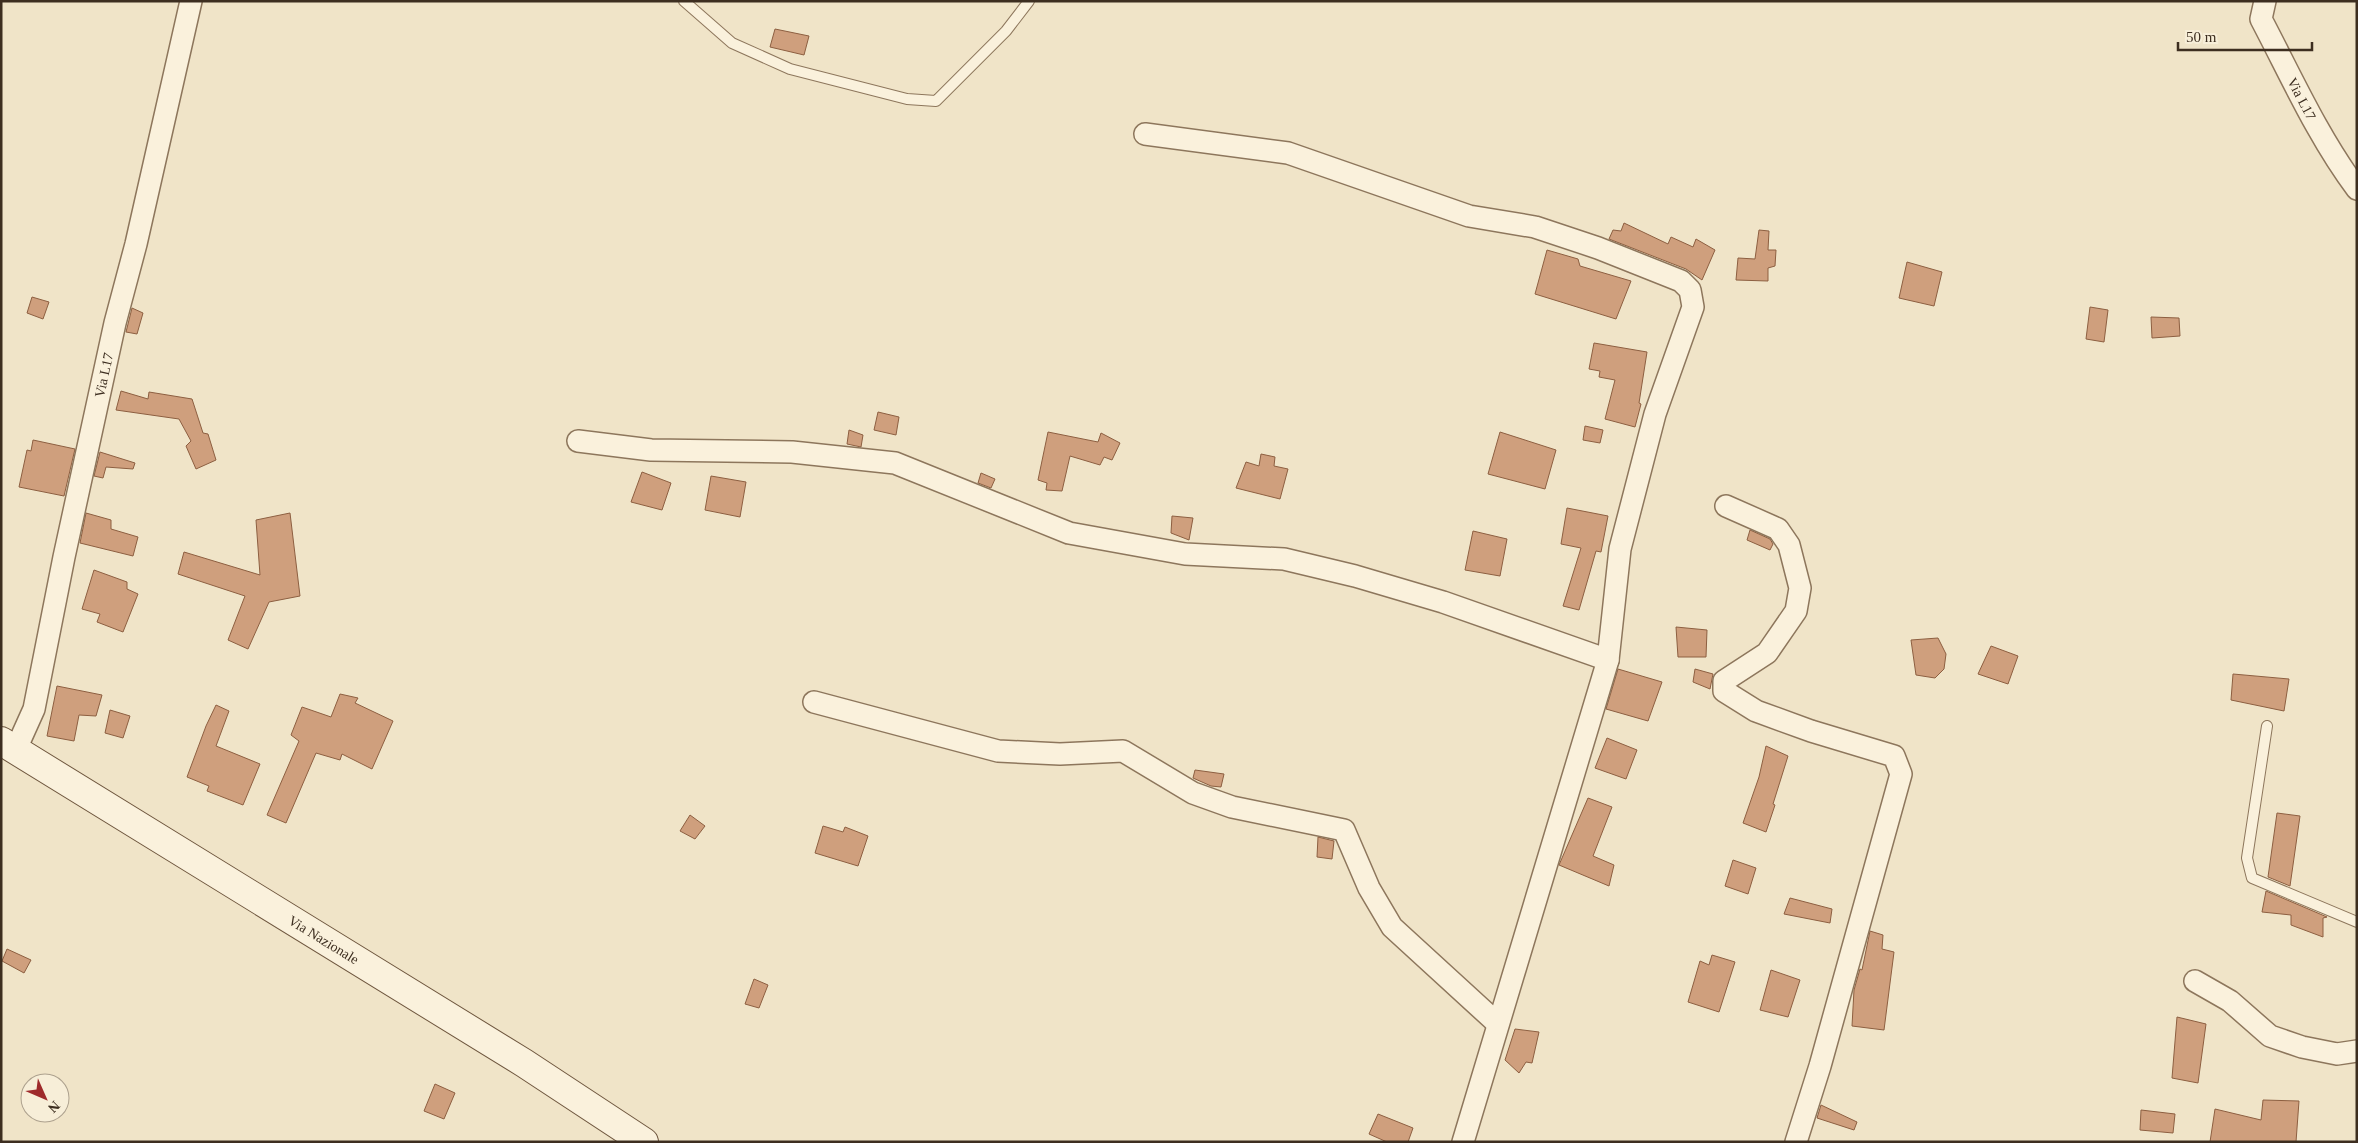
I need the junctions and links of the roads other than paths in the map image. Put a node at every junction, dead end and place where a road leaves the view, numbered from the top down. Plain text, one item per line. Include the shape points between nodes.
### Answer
1 (191, 1) edge
2 (684, 1) edge
3 (1029, 1) edge
4 (2265, 1) edge
5 (1145, 134) dead end
6 (2357, 189) edge
7 (578, 441) dead end
8 (1726, 506) dead end
9 (1608, 660) junction
10 (814, 702) dead end
11 (2267, 726) dead end
12 (9, 745) edge
13 (2357, 922) edge
14 (2195, 981) dead end
15 (1498, 1024) junction
16 (2357, 1051) edge
17 (644, 1142) edge
18 (1463, 1142) edge
19 (1796, 1142) edge

1 - 12 street, Via L17 via 136,244 114,324 34,710
2 - 3 lane via 732,43 790,69 907,99 936,101 1006,31
4 - 6 street, Via L17 via 2261,19 2341,168
5 - 9 street via 1288,153 1469,216 1536,227 1598,248 1682,281 1690,290 1693,307 1655,414 1620,549
7 - 9 street via 651,450 792,452 896,463 1069,533 1185,554 1284,559 1443,602
8 - 19 street via 1778,529 1788,545 1800,588 1796,612 1767,653 1724,681 1724,691 1756,711 1894,756 1901,774
9 - 15 street
10 - 15 street via 998,751 1060,754 1123,751 1201,796 1232,807 1344,830 1369,888 1392,927
11 - 13 lane via 2247,858 2252,878
12 - 17 main road, Via Nazionale via 524,1063
14 - 16 street via 2230,1001 2270,1036 2337,1054
15 - 18 street

